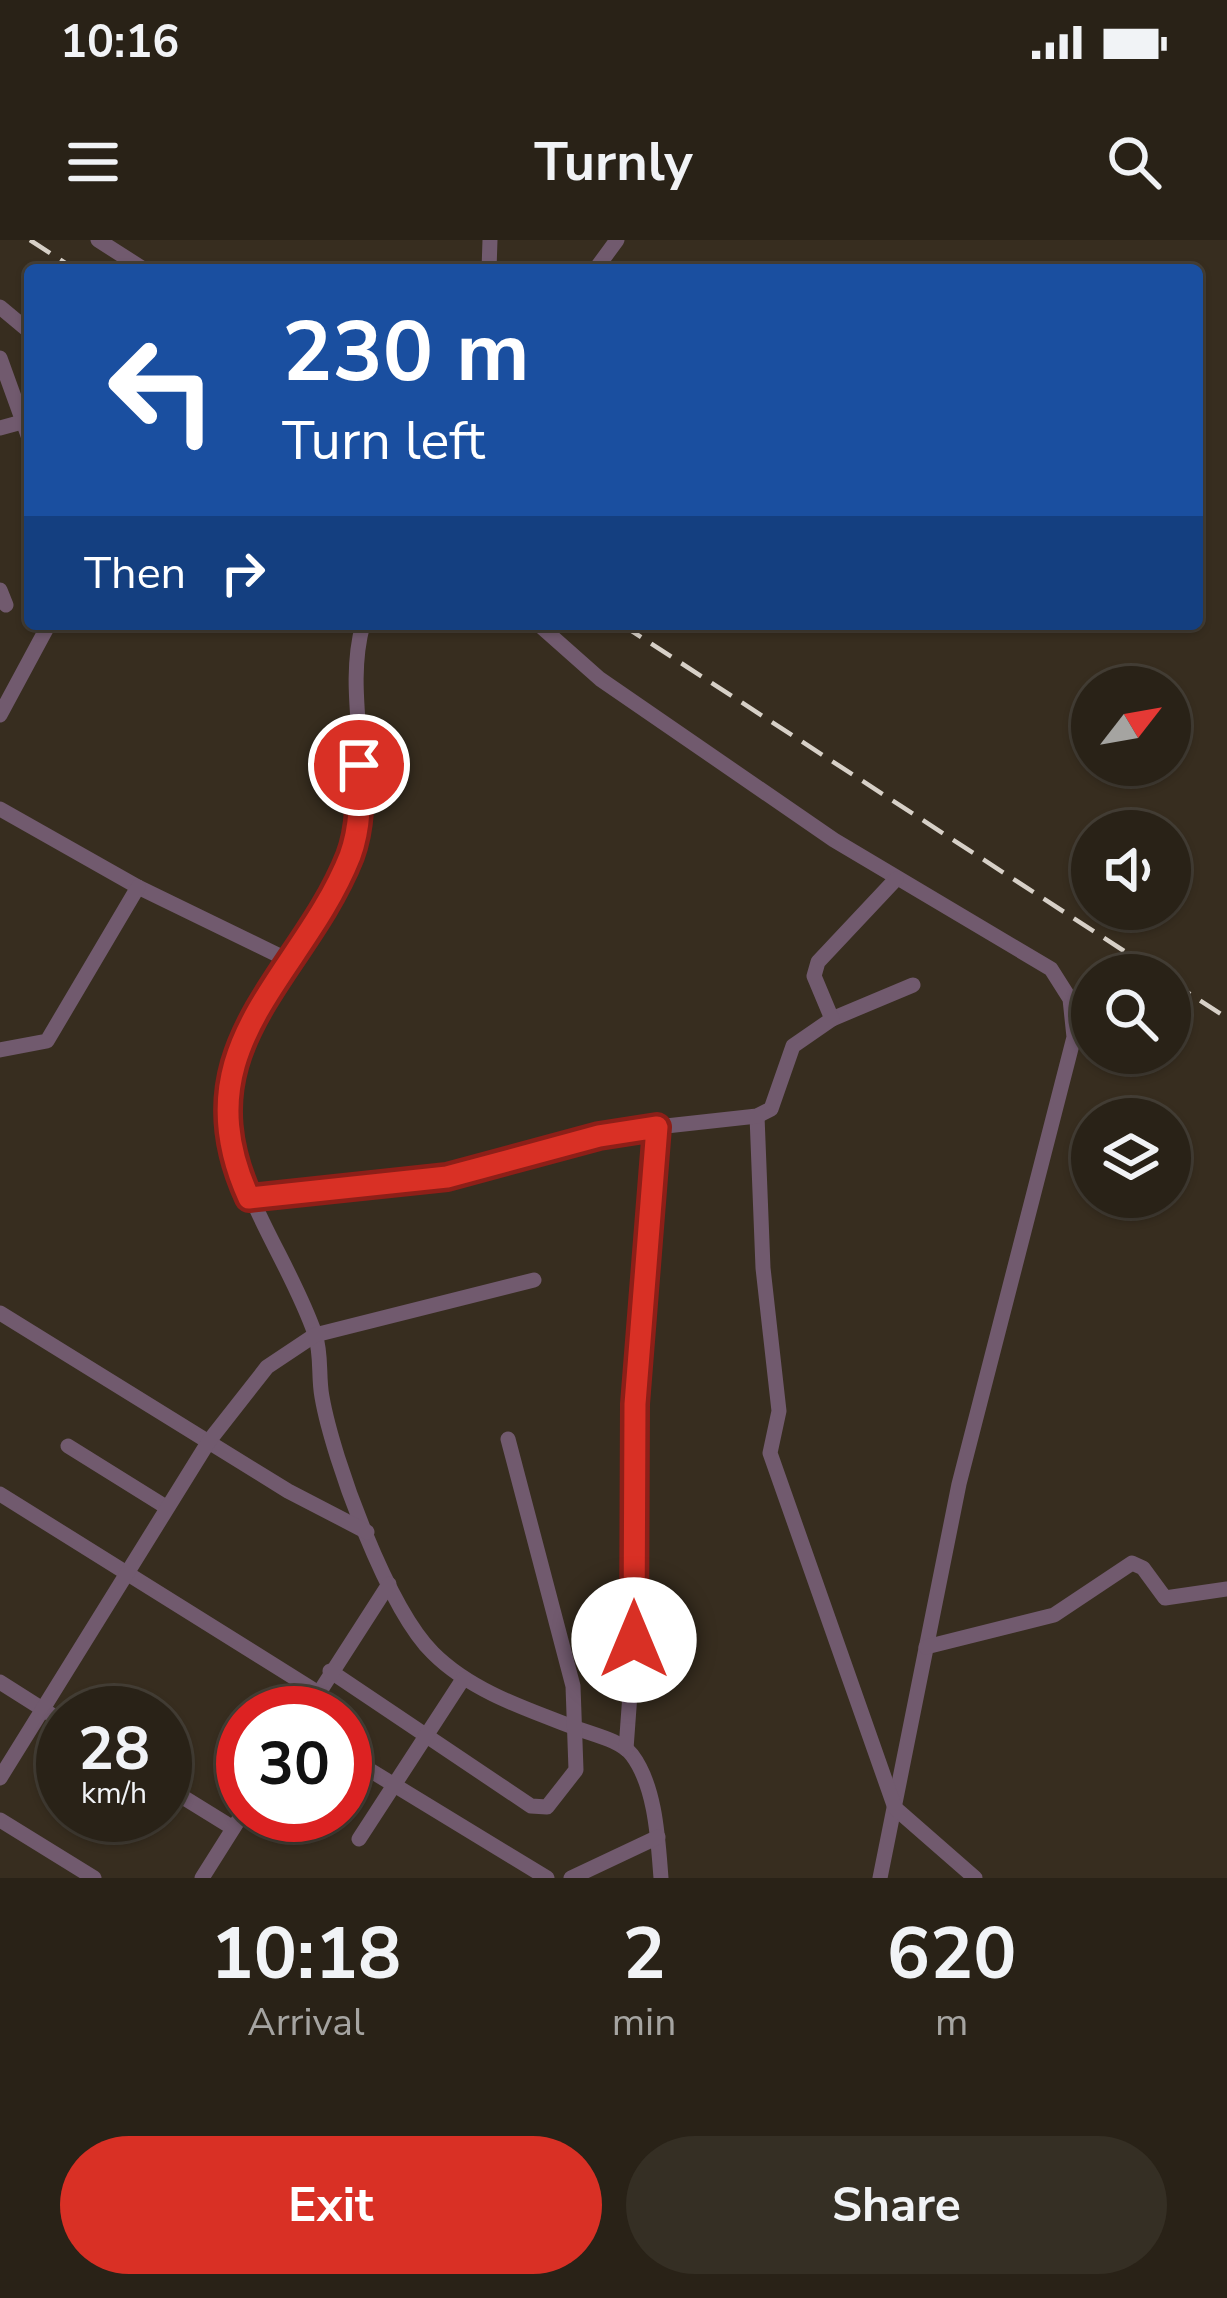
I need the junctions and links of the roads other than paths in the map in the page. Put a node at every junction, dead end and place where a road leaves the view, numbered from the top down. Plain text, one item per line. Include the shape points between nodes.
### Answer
1 (98, 240) edge
2 (136, 264) edge
3 (0, 307) edge
4 (24, 327) edge
5 (0, 358) edge
6 (22, 422) junction
7 (24, 426) edge
8 (0, 428) edge
9 (47, 630) edge
10 (362, 630) edge
11 (545, 630) edge
12 (0, 715) edge
13 (0, 809) edge
14 (896, 879) junction
15 (138, 887) junction
16 (286, 959) junction
17 (913, 985) dead end
18 (832, 1018) junction
19 (0, 1051) edge
20 (757, 1116) junction
21 (657, 1127) junction
22 (249, 1198) junction
23 (534, 1280) dead end
24 (0, 1313) edge
25 (315, 1335) junction
26 (508, 1439) dead end
27 (209, 1441) junction
28 (68, 1446) dead end
29 (0, 1494) edge
30 (166, 1507) junction
31 (368, 1532) junction
32 (127, 1575) junction
33 (389, 1584) junction
34 (1227, 1589) edge
35 (926, 1647) junction
36 (330, 1671) junction
37 (463, 1679) junction
38 (0, 1682) edge
39 (56, 1686) edge
40 (307, 1686) edge
41 (321, 1686) edge
42 (36, 1704) edge
43 (36, 1716) edge
44 (572, 1727) junction
45 (425, 1737) junction
46 (626, 1748) junction
47 (5, 1756) edge
48 (372, 1772) edge
49 (0, 1778) edge
50 (394, 1786) junction
51 (895, 1808) junction
52 (372, 1819) edge
53 (0, 1820) edge
54 (658, 1838) junction
55 (224, 1842) edge
56 (94, 1878) edge
57 (202, 1878) edge
58 (547, 1878) edge
59 (571, 1878) edge
60 (661, 1878) edge
61 (880, 1878) edge
62 (975, 1878) edge

1 - 2 street
3 - 4 street
5 - 6 street
6 - 7 street
6 - 8 street
9 - 12 street
10 - 16 street via 354,674 356,835 334,891
11 - 14 street via 624,696
13 - 15 street
14 - 18 street via 815,966
14 - 35 street via 1051,969 1074,1017 958,1484
15 - 16 street
15 - 19 street via 47,1041
16 - 22 street via 245,1030 233,1076 232,1148
17 - 18 street
18 - 20 street via 797,1039 772,1109
20 - 21 street
20 - 51 street via 779,1412 770,1453
21 - 22 street via 447,1177
21 - 46 street via 636,1385
22 - 25 street
23 - 25 street
24 - 27 street
25 - 27 street via 267,1366
25 - 31 street via 325,1409
26 - 44 street via 569,1663
27 - 30 street
27 - 31 street
28 - 30 street
29 - 32 street
30 - 32 street
31 - 33 street
32 - 39 street
32 - 40 street
33 - 36 street
33 - 37 street via 410,1627
34 - 35 street via 1165,1598 1132,1563 1054,1615
35 - 51 street
36 - 41 street
36 - 45 street
37 - 44 street
37 - 45 street
38 - 42 street
43 - 47 street
44 - 45 street via 576,1770 542,1809
44 - 46 street
45 - 50 street
46 - 54 street
47 - 49 street
48 - 50 street
50 - 52 street
50 - 58 street
51 - 61 street
51 - 62 street
53 - 56 street
54 - 59 street
54 - 60 street
55 - 57 street

